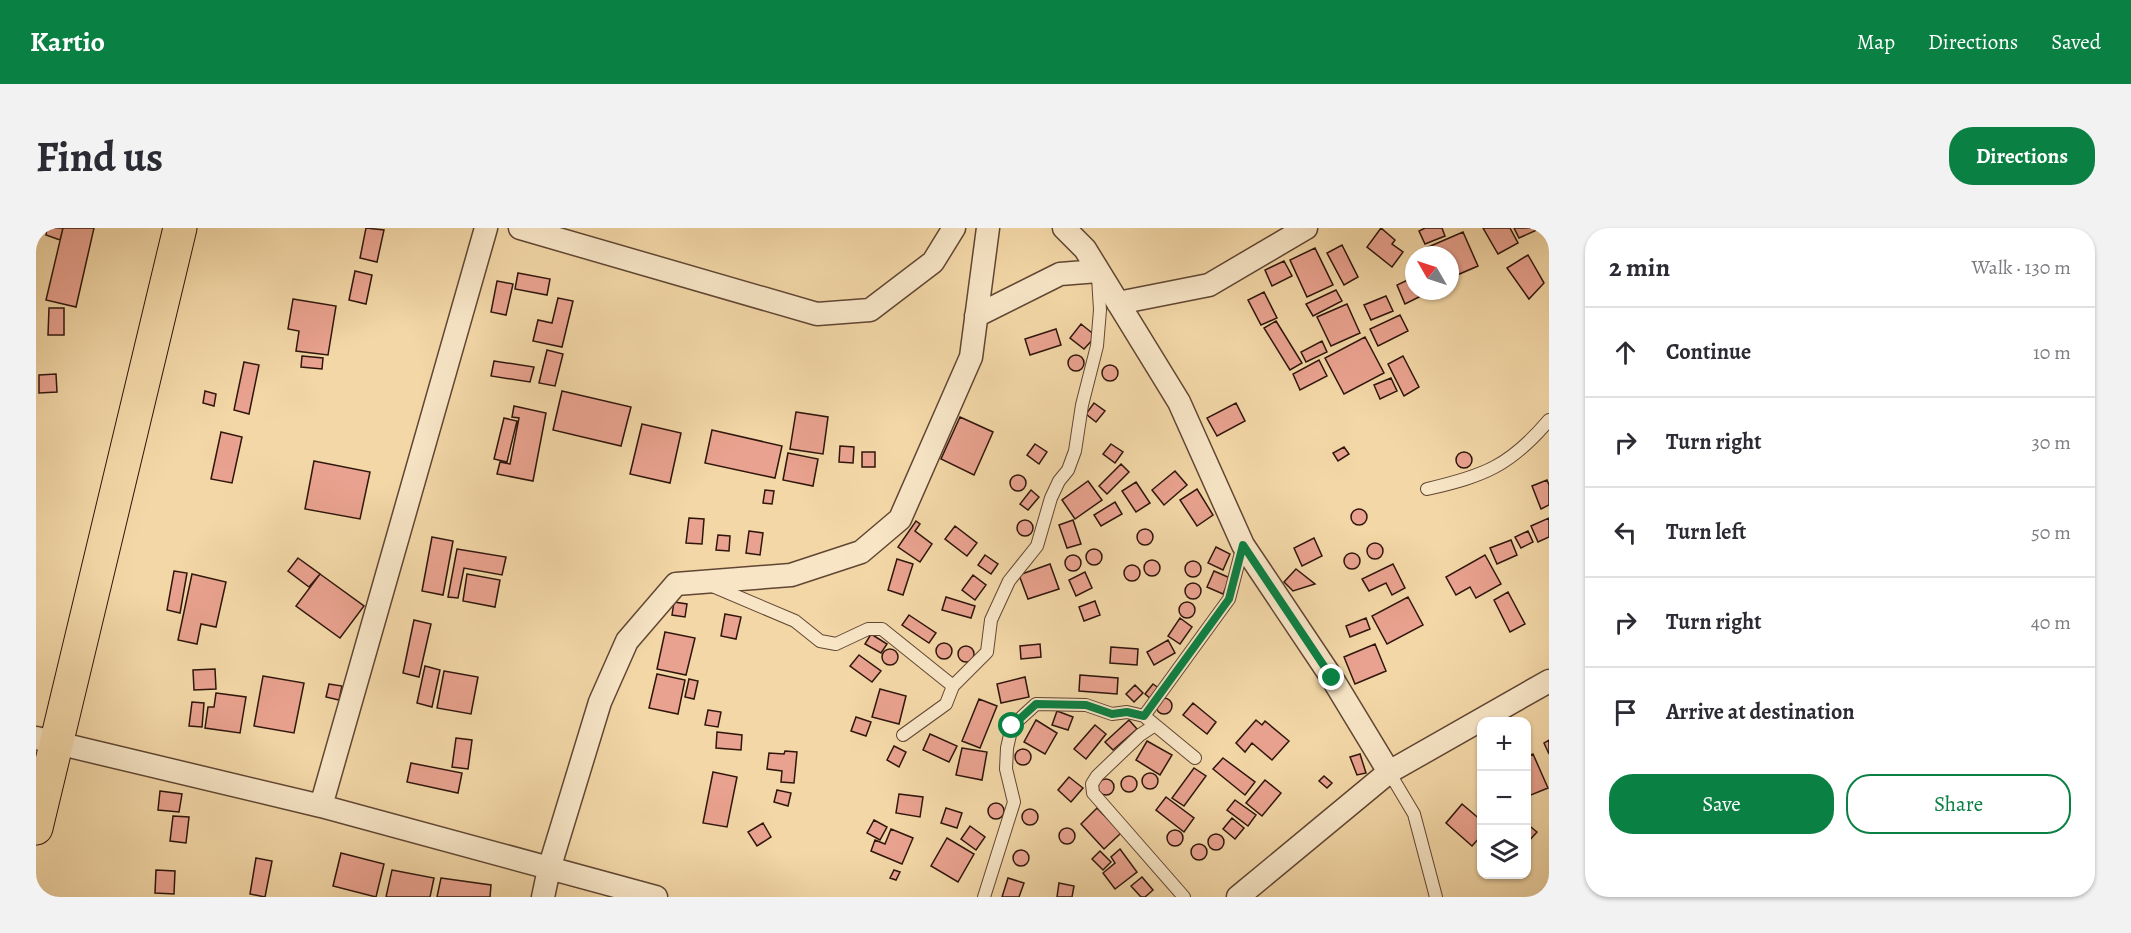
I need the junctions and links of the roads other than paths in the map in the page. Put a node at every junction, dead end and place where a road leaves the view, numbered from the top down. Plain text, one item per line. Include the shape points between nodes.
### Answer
1 (180, 228) edge
2 (486, 228) edge
3 (520, 228) edge
4 (954, 228) edge
5 (988, 228) edge
6 (1064, 228) edge
7 (1306, 228) edge
8 (1098, 271) junction
9 (1118, 303) junction
10 (976, 316) junction
11 (1549, 420) edge
12 (1427, 489) dead end
13 (1243, 545) junction
14 (702, 582) junction
15 (1549, 681) edge
16 (953, 686) junction
17 (1144, 716) junction
18 (1155, 725) junction
19 (903, 735) dead end
20 (46, 740) edge
21 (1195, 758) dead end
22 (1389, 772) junction
23 (321, 806) junction
24 (36, 828) edge
25 (549, 869) junction
26 (543, 897) edge
27 (656, 897) edge
28 (984, 897) edge
29 (1184, 897) edge
30 (1238, 897) edge
31 (1436, 897) edge

1 - 20 highway
2 - 23 street
3 - 4 street via 817,315 870,310 933,262
5 - 10 street
6 - 8 street via 1085,249
7 - 9 street via 1209,285
8 - 9 street
8 - 10 street via 1059,274
8 - 16 lane via 1098,346 1082,405 1075,451 1051,498 1037,546 1009,581 991,620 987,652
9 - 13 street via 1179,402
10 - 14 street via 970,357 900,519 861,552 801,572
11 - 12 lane via 1529,444 1493,469
13 - 17 lane via 1229,599
13 - 22 street
14 - 16 lane via 795,621 820,640 836,644 868,628 882,629
14 - 25 street via 676,584 627,641 600,702
15 - 22 street
16 - 19 lane via 946,704
17 - 18 lane
17 - 28 lane via 1112,714 1086,705 1036,704 1012,726 1006,769 1014,802
18 - 21 lane
18 - 29 lane via 1097,776 1092,784 1093,793
20 - 23 street
20 - 24 highway
22 - 30 street
22 - 31 lane via 1414,814
23 - 25 street
25 - 26 street
25 - 27 street

